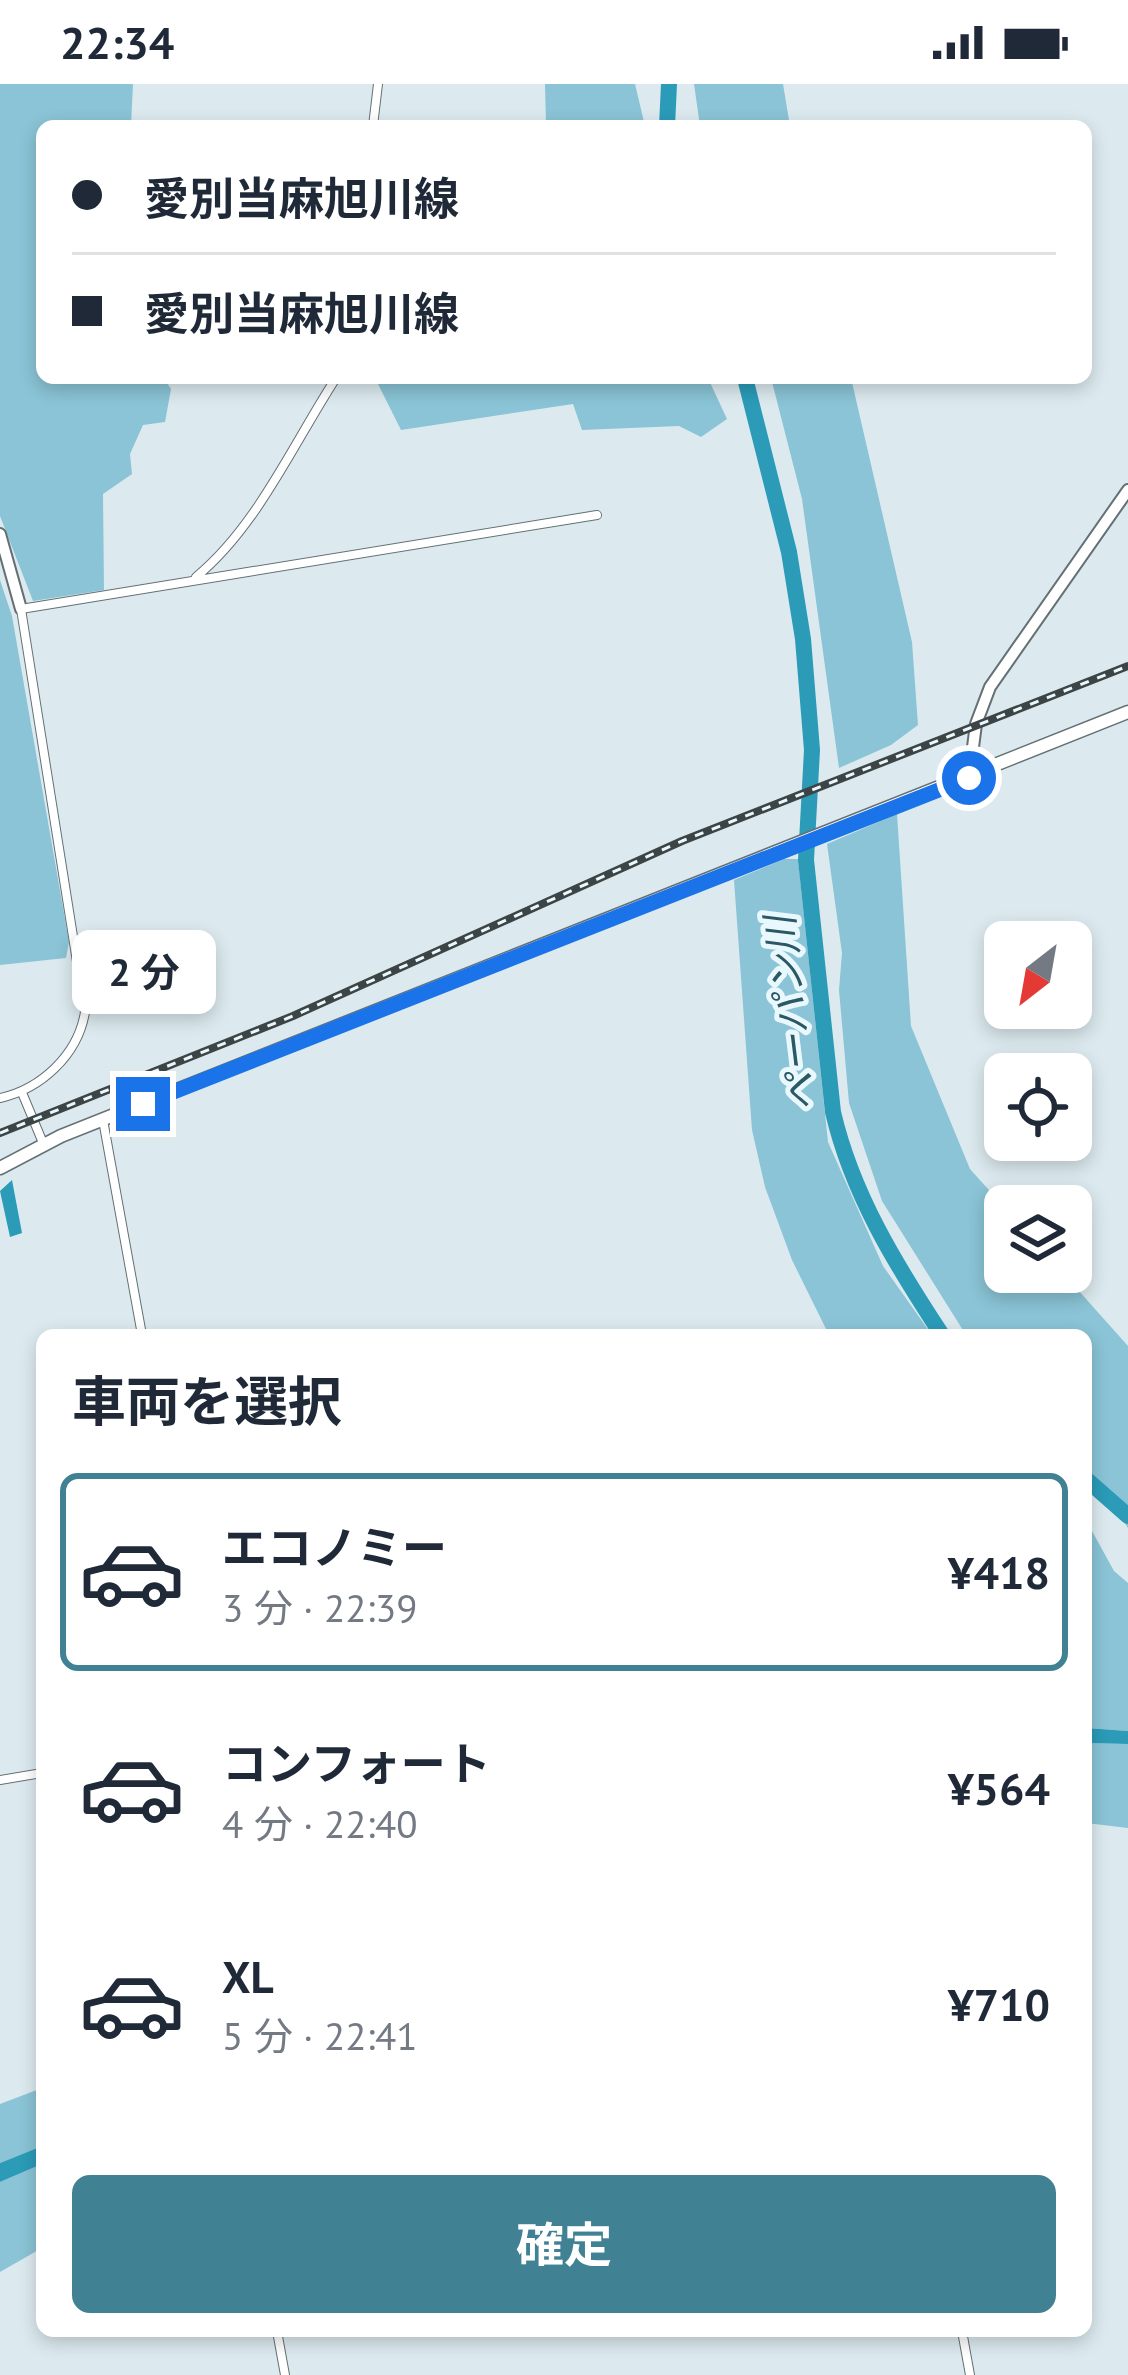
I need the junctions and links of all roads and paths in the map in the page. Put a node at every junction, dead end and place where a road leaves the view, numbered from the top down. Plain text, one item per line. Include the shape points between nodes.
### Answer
1 (378, 84) edge
2 (374, 120) edge
3 (331, 384) edge
4 (1128, 490) edge
5 (597, 515) dead end
6 (0, 533) edge
7 (195, 578) junction
8 (21, 609) junction
9 (1128, 712) edge
10 (969, 778) junction
11 (23, 1094) junction
12 (0, 1098) edge
13 (103, 1120) junction
14 (43, 1143) junction
15 (0, 1168) edge
16 (141, 1329) edge
17 (36, 1774) edge
18 (0, 1780) edge
19 (279, 2337) edge
20 (963, 2337) edge
21 (285, 2375) edge
22 (970, 2375) edge

1 - 2 street
3 - 7 street via 240,529
4 - 10 street via 990,687
5 - 7 street
6 - 8 street
7 - 8 street
8 - 11 street via 85,999 77,1040
9 - 10 main road
10 - 13 main road
11 - 12 street
11 - 14 street
13 - 14 main road
13 - 16 street
14 - 15 main road
17 - 18 street
19 - 21 street
20 - 22 street

